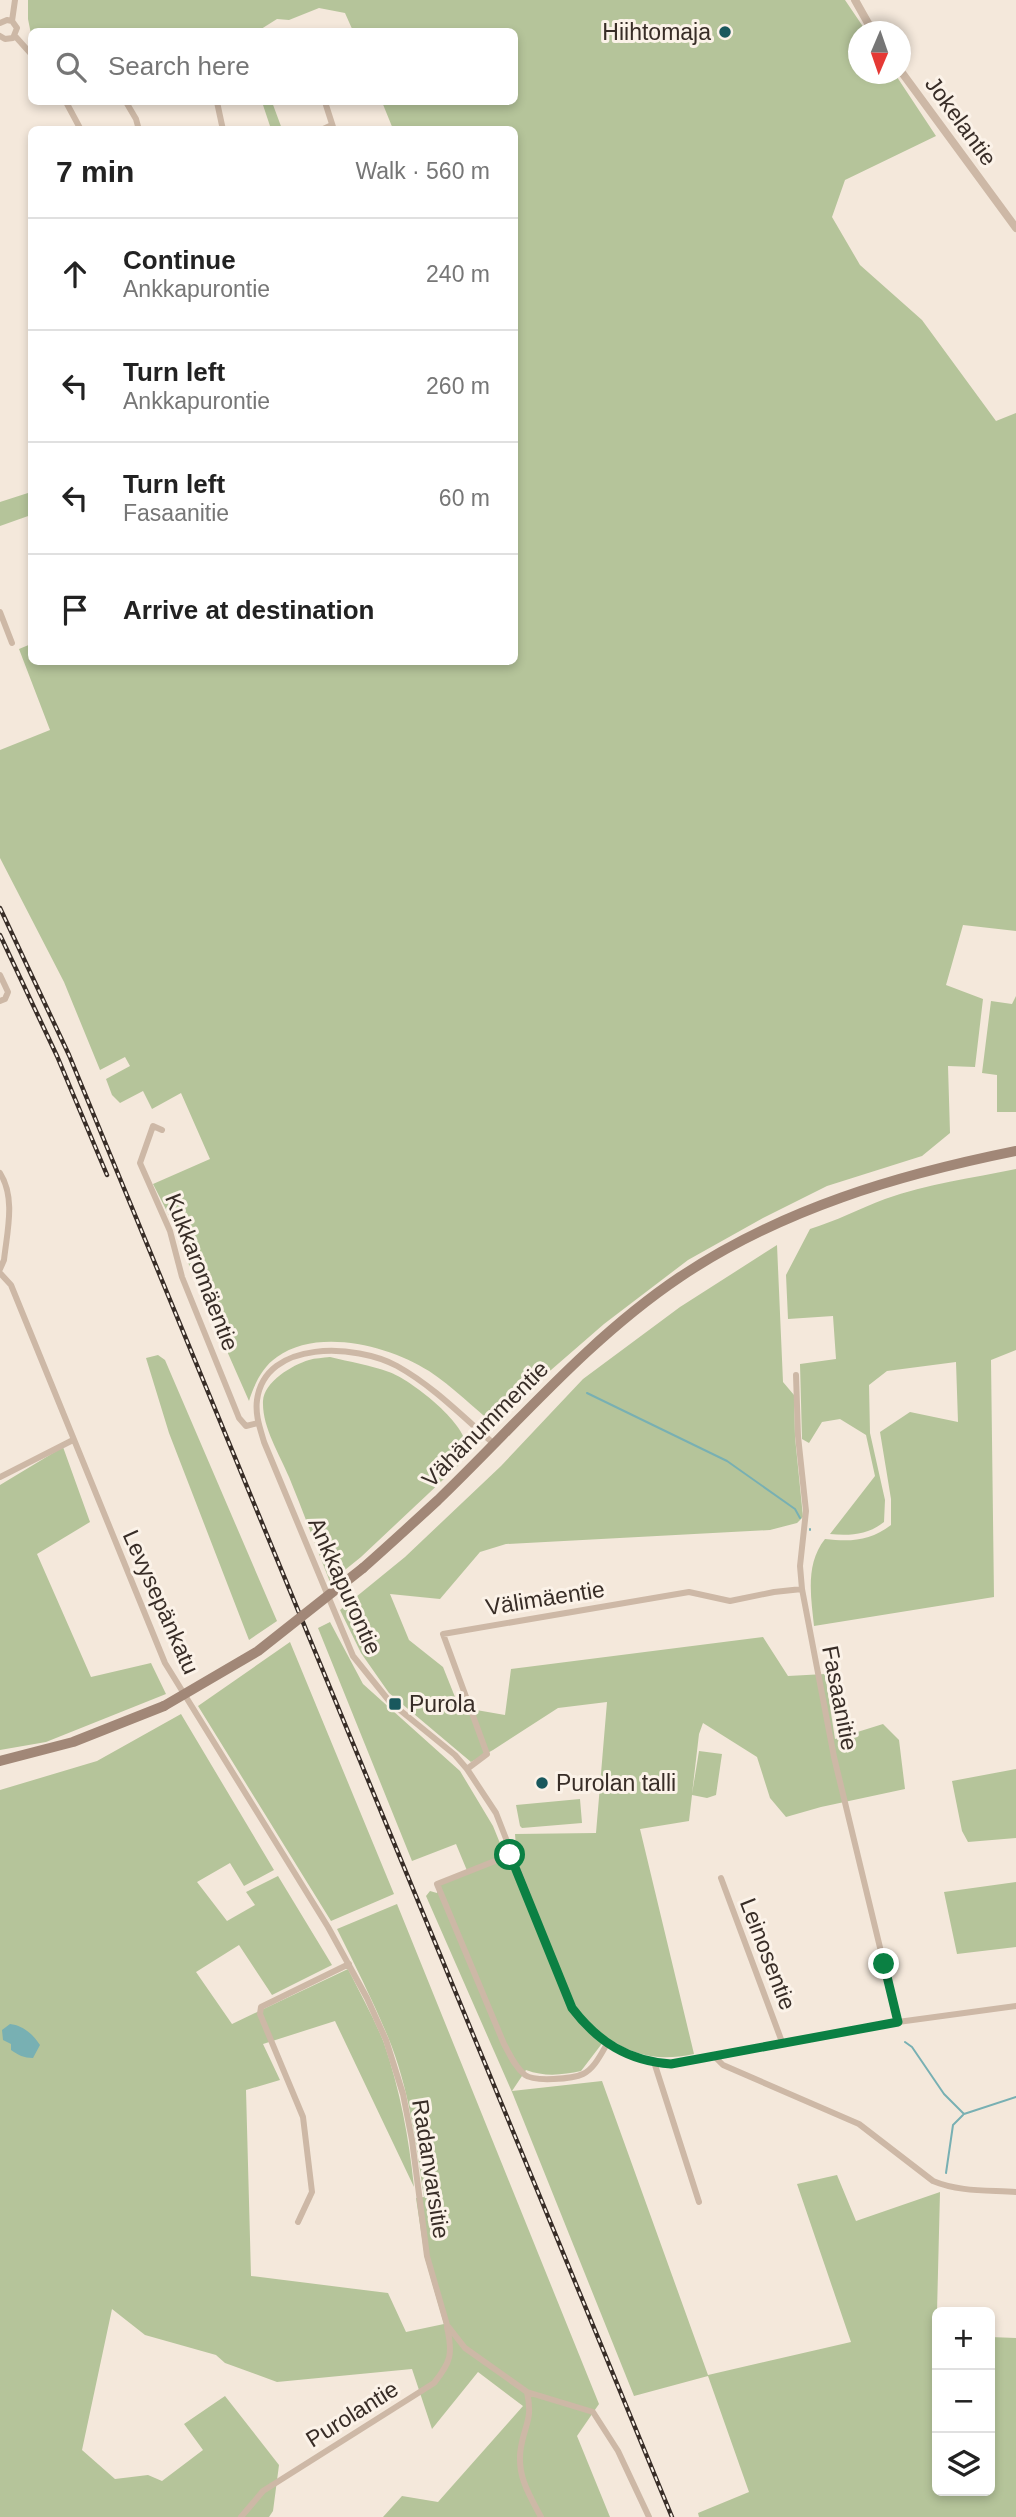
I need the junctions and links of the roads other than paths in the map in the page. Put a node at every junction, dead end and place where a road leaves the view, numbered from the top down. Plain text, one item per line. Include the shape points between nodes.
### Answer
1 (15, 0) edge
2 (855, 0) edge
3 (12, 21) junction
4 (867, 21) edge
5 (0, 23) edge
6 (0, 36) edge
7 (15, 36) junction
8 (28, 51) edge
9 (911, 84) edge
10 (68, 105) edge
11 (128, 105) edge
12 (218, 105) edge
13 (326, 105) edge
14 (79, 126) edge
15 (138, 126) edge
16 (222, 126) edge
17 (333, 126) edge
18 (1016, 228) edge
19 (0, 612) edge
20 (12, 643) dead end
21 (0, 975) edge
22 (0, 1001) edge
23 (162, 1130) dead end
24 (1016, 1151) edge
25 (0, 1173) edge
26 (4, 1227) edge
27 (0, 1271) edge
28 (796, 1375) dead end
29 (258, 1423) junction
30 (73, 1440) junction
31 (493, 1443) junction
32 (0, 1478) edge
33 (802, 1589) junction
34 (0, 1761) edge
35 (467, 1769) junction
36 (510, 1855) junction
37 (720, 1878) dead end
38 (328, 1927) joint
39 (349, 1964) junction
40 (1016, 2006) edge
41 (898, 2022) junction
42 (782, 2042) junction
43 (607, 2044) junction
44 (714, 2056) junction
45 (654, 2063) junction
46 (1016, 2192) edge
47 (699, 2202) dead end
48 (298, 2222) dead end
49 (447, 2325) junction
50 (527, 2392) junction
51 (241, 2517) edge
52 (541, 2517) edge
53 (649, 2517) edge

1 - 3 street
2 - 4 street
3 - 5 street
3 - 7 street via 17,28
6 - 7 street via 9,40
7 - 8 street
9 - 18 street, Jokelantie
10 - 14 street
11 - 15 street
12 - 16 street
13 - 17 street
19 - 20 street
21 - 22 street via 8,992
23 - 29 street, Kukkaromäentie via 153,1126 140,1163 239,1418 246,1426
24 - 31 main road, Vähänummentie via 901,1177 819,1205 738,1242 628,1316
25 - 26 street via 8,1188
26 - 27 street
27 - 30 street, Levysepänkatu via 11,1285
28 - 33 street, Fasaanitie via 806,1511
29 - 31 street, Ankkapurontie via 257,1397 280,1363 321,1350 348,1351 395,1364 421,1380
29 - 35 street, Ankkapurontie via 353,1656 390,1702
30 - 32 street
30 - 38 street, Levysepänkatu via 165,1663
31 - 34 main road, Vähänummentie, bridge via 363,1568 258,1651 164,1706 73,1742
33 - 35 street, Välimäentie via 730,1601 689,1592 443,1634 487,1754
33 - 41 street, Fasaanitie via 834,1757
35 - 36 street, Ankkapurontie via 496,1813
36 - 43 street, Ankkapurontie via 572,2008
36 - 43 street via 438,1884 504,2044 527,2077 539,2080 583,2074
37 - 42 street, Leinosentie
38 - 39 street, Radanvarsitie
39 - 48 street via 261,2007 303,2117 312,2192
39 - 49 street, Radanvarsitie via 386,2040 403,2094 427,2256
40 - 41 street, Ankkapurontie
41 - 42 street, Ankkapurontie
42 - 44 street, Ankkapurontie
43 - 45 street, Ankkapurontie
44 - 45 street, Ankkapurontie
44 - 46 street via 723,2065 859,2124 944,2186
45 - 47 street
49 - 50 street, Radanvarsitie via 465,2348
49 - 51 street, Purolantie via 452,2348 447,2367 434,2383 263,2491
50 - 52 street via 531,2417 520,2462 525,2487
50 - 53 street, Radanvarsitie via 593,2412 618,2451

